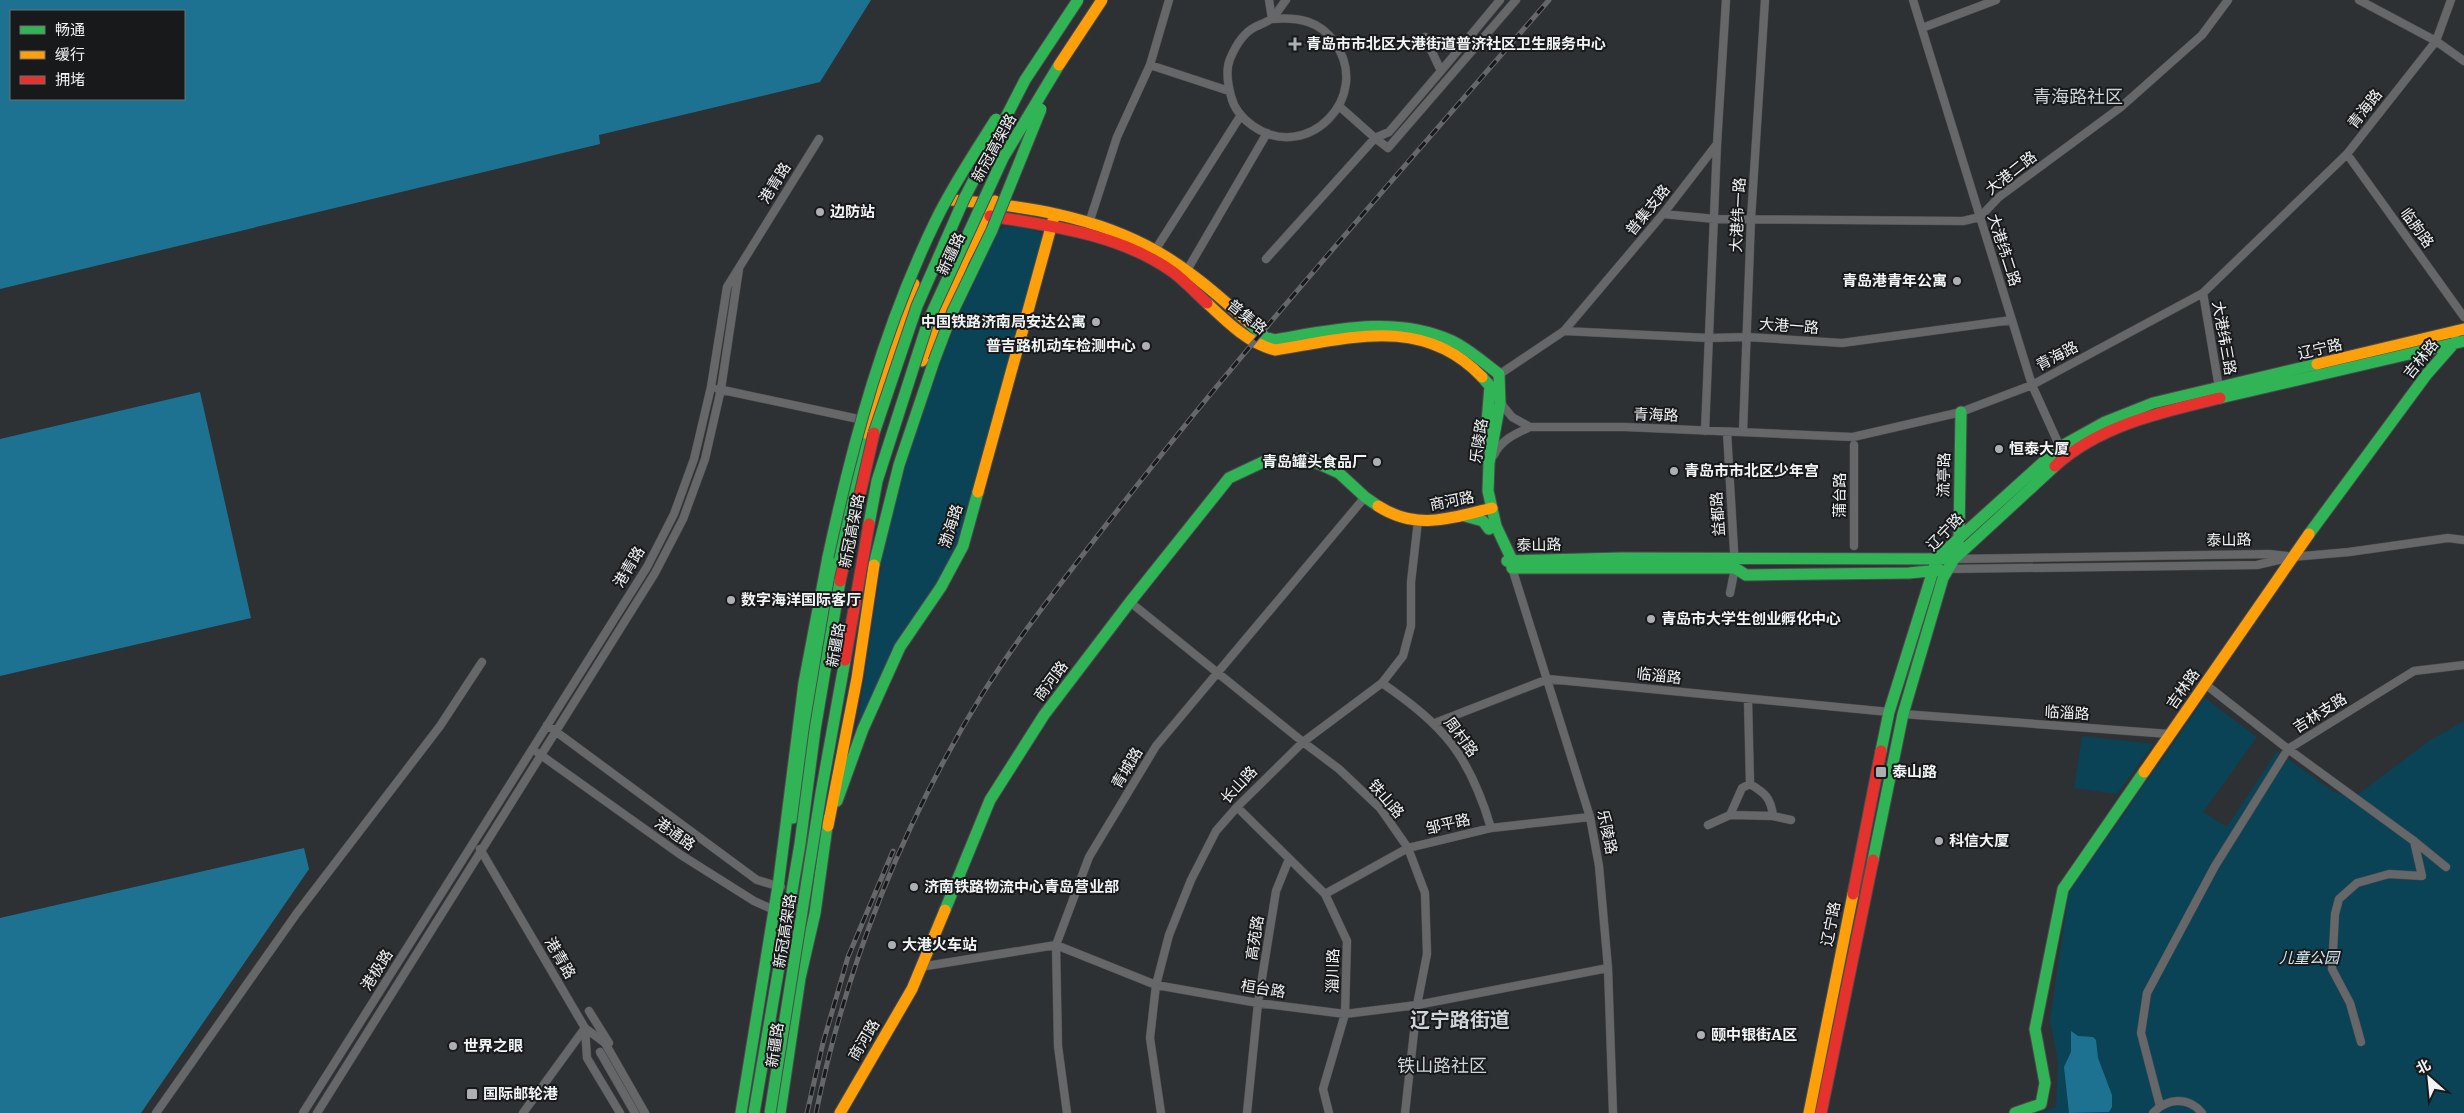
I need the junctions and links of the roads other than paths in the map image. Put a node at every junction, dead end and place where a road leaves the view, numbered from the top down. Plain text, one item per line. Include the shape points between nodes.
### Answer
1 (1078, 0) edge
2 (1102, 0) edge
3 (1169, 0) edge
4 (1269, 0) edge
5 (1286, 0) edge
6 (1500, 0) edge
7 (1516, 0) edge
8 (1726, 0) edge
9 (1765, 0) edge
10 (1913, 0) edge
11 (1996, 0) edge
12 (2228, 0) edge
13 (2359, 0) edge
14 (2451, 0) edge
15 (1272, 19) junction
16 (1922, 28) junction
17 (1426, 38) dead end
18 (2436, 41) junction
19 (2464, 61) edge
20 (1150, 65) junction
21 (1055, 71) junction
22 (1441, 71) junction
23 (1025, 80) junction
24 (1229, 91) junction
25 (1339, 106) junction
26 (1241, 115) junction
27 (1267, 133) junction
28 (1375, 138) junction
29 (819, 139) dead end
30 (1718, 144) junction
31 (2347, 154) junction
32 (951, 200) junction
33 (994, 202) junction
34 (1055, 214) junction
35 (1663, 214) junction
36 (987, 215) junction
37 (1980, 217) junction
38 (1715, 219) junction
39 (1751, 219) junction
40 (1089, 223) junction
41 (1051, 227) junction
42 (1154, 252) junction
43 (1266, 259) dead end
44 (739, 267) junction
45 (1186, 272) junction
46 (2203, 293) junction
47 (2464, 317) edge
48 (2012, 320) junction
49 (2464, 329) edge
50 (1564, 331) junction
51 (2464, 334) edge
52 (1747, 337) junction
53 (1709, 338) junction
54 (2464, 341) edge
55 (2452, 344) junction
56 (1499, 374) junction
57 (2032, 385) junction
58 (1490, 386) junction
59 (711, 387) junction
60 (2219, 388) junction
61 (721, 389) junction
62 (1500, 403) junction
63 (1961, 412) junction
64 (868, 421) junction
65 (1530, 427) junction
66 (1705, 431) junction
67 (1727, 432) junction
68 (1743, 432) junction
69 (1854, 445) dead end
70 (2060, 448) junction
71 (1490, 463) junction
72 (1365, 497) junction
73 (1487, 506) junction
74 (1462, 515) junction
75 (1418, 521) junction
76 (1489, 528) junction
77 (1959, 538) junction
78 (2464, 540) edge
79 (1854, 546) dead end
80 (2292, 557) junction
81 (1937, 558) junction
82 (1954, 559) junction
83 (1510, 563) junction
84 (1735, 563) junction
85 (1946, 569) junction
86 (1933, 570) junction
87 (1730, 593) dead end
88 (1130, 602) junction
89 (482, 662) dead end
90 (2464, 665) edge
91 (1218, 673) junction
92 (1548, 679) junction
93 (1382, 683) junction
94 (2205, 684) junction
95 (1748, 699) junction
96 (1889, 712) junction
97 (1903, 714) junction
98 (1435, 722) junction
99 (547, 724) junction
100 (557, 731) junction
101 (2169, 734) junction
102 (1302, 742) junction
103 (532, 749) junction
104 (2288, 749) junction
105 (542, 756) junction
106 (1750, 784) junction
107 (1237, 807) junction
108 (1730, 815) junction
109 (1773, 816) junction
110 (1590, 817) junction
111 (1791, 820) dead end
112 (1708, 824) dead end
113 (828, 826) junction
114 (1491, 828) junction
115 (474, 840) junction
116 (2414, 841) junction
117 (1408, 848) junction
118 (481, 851) junction
119 (1289, 859) junction
120 (2446, 867) dead end
121 (778, 887) junction
122 (818, 888) junction
123 (1325, 894) junction
124 (774, 910) junction
125 (815, 913) junction
126 (1056, 945) junction
127 (920, 967) junction
128 (1608, 968) junction
129 (1156, 984) junction
130 (1258, 1003) junction
131 (1417, 1005) junction
132 (589, 1011) dead end
133 (1345, 1014) junction
134 (585, 1028) junction
135 (2361, 1042) dead end
136 (600, 1052) dead end
137 (2160, 1106) junction
138 (156, 1113) edge
139 (303, 1113) edge
140 (317, 1113) edge
141 (524, 1113) edge
142 (620, 1113) edge
143 (635, 1113) edge
144 (646, 1113) edge
145 (652, 1113) edge
146 (741, 1113) edge
147 (754, 1113) edge
148 (770, 1113) edge
149 (780, 1113) edge
150 (840, 1113) edge
151 (1066, 1113) edge
152 (1160, 1113) edge
153 (1247, 1113) edge
154 (1329, 1113) edge
155 (1404, 1113) edge
156 (1613, 1113) edge
157 (1809, 1113) edge
158 (1821, 1113) edge
159 (2015, 1113) edge
160 (2152, 1113) edge
161 (2202, 1113) edge

1 - 23 main road, 新冠高架路, bridge
2 - 21 main road, 新冠高架路, bridge
3 - 20 street
4 - 15 street
5 - 15 street
6 - 22 street
7 - 28 street via 1388,148
8 - 30 street
9 - 39 street, 大港纬一路
10 - 16 street, 大港纬二路
11 - 16 street
12 - 37 street, 大港二路 via 2202,35 2121,108 1999,197
13 - 18 street
14 - 18 street, 青海路
15 - 24 street via 1253,28 1238,43 1229,62
15 - 25 street via 1292,17 1313,23 1330,35 1342,52 1347,72 1345,93
16 - 37 street, 大港纬二路
17 - 22 street
18 - 19 street
18 - 31 street, 青海路
20 - 24 street
20 - 40 street via 1117,137
21 - 113 main road, bridge via 992,230 953,311 899,465 867,603 858,678
21 - 148 main road, 新冠高架路, bridge via 1003,158 929,319 877,481 821,793
22 - 28 street via 1389,132
23 - 121 main road, bridge via 973,152 930,230 904,293 868,400 828,557 804,683
23 - 147 main road, 新冠高架路, bridge via 964,200 917,306 868,454 844,558
24 - 26 street
25 - 27 street via 1322,126 1302,135 1282,137
25 - 28 street
26 - 27 street
26 - 42 street
27 - 45 street
28 - 43 street
29 - 44 street, 港青路
30 - 35 street, 普集支路
30 - 38 street, 大港纬一路
31 - 46 street, 青海路
31 - 47 street, 临朐路
32 - 33 main road, 普集路
32 - 36 main road, 普集路
32 - 64 main road, 新疆路 via 919,271
33 - 34 main road, 普集路
33 - 36 main road, 新疆路
34 - 40 main road, 普集路
34 - 41 main road, 渤海路
35 - 38 street
35 - 50 street, 普集支路
36 - 41 main road, 普集路
36 - 113 main road, 新疆路 via 927,348 884,476 836,734
37 - 39 street via 1963,221
37 - 48 street, 大港纬二路
38 - 39 street
38 - 53 street, 大港纬一路
39 - 52 street, 大港纬一路
40 - 42 main road, 普集路
41 - 58 main road, 普集路 via 1094,235 1142,254 1173,272 1246,337 1265,349 1375,335 1428,341 1462,358
41 - 113 main road, 渤海路 via 963,546 941,587 900,647 863,729
42 - 45 main road, 普集路
44 - 59 street, 港青路 via 727,286
44 - 61 street, 港青路
45 - 56 main road, 普集路 via 1265,337 1274,340 1371,326 1407,329 1434,334 1453,342
46 - 57 street, 青海路
46 - 60 street, 大港纬三路
48 - 52 street, 大港一路 via 1859,342
48 - 57 street, 大港纬二路
49 - 60 main road, 辽宁路
50 - 53 street, 大港一路
50 - 56 street, 普集支路
51 - 55 main road, 吉林路
52 - 53 street, 大港一路
52 - 68 street, 大港纬一路
53 - 66 street, 大港纬一路
54 - 55 main road, 辽宁路
55 - 80 main road, 吉林路
55 - 82 main road, 辽宁路 via 2158,414 2120,426 2085,442 2065,457
56 - 58 street, 普集支路
56 - 62 main road, 乐陵路
57 - 63 street, 青海路
57 - 70 street, 大港纬二路
58 - 62 street
58 - 73 main road, 乐陵路 via 1481,487
59 - 61 street
59 - 99 street, 港青路 via 694,459 674,514 647,567
60 - 70 main road, 辽宁路 via 2117,415 2082,432
61 - 64 street
61 - 100 street, 港青路 via 705,459 683,519 655,573
62 - 65 street via 1512,417
62 - 71 main road, 乐陵路
63 - 68 street, 青海路 via 1853,437
63 - 77 main road, 流亭路
64 - 121 main road, 新疆路 via 834,560 800,780
65 - 66 street, 青海路
65 - 71 street, 青海路 via 1498,446
66 - 67 street, 青海路
67 - 68 street, 青海路
67 - 84 street, 益都路
69 - 79 street, 蒲台路
70 - 77 main road, 辽宁路
71 - 73 main road, 乐陵路
72 - 75 main road, 商河路 via 1388,512
72 - 88 main road, 商河路 via 1339,473 1306,458 1263,462 1229,478
72 - 91 street, 青城路
73 - 74 main road, 商河路
73 - 75 main road, 商河路
73 - 76 main road, 乐陵路
73 - 83 main road, 乐陵路
74 - 75 main road, 商河路 via 1432,522
74 - 76 main road via 1483,521
75 - 93 street, 长山路 via 1411,582 1411,626 1403,656
76 - 83 main road, 乐陵路
77 - 81 main road, 辽宁路
77 - 82 main road, 流亭路
78 - 80 street, 泰山路 via 2448,538
80 - 82 street, 泰山路 via 2269,554
80 - 85 street, 泰山路 via 2257,565
80 - 94 main road, 吉林路
81 - 82 main road, 泰山路
81 - 84 main road, 泰山路
81 - 86 main road, 辽宁路
82 - 85 main road, 辽宁路
83 - 84 main road, 泰山路
83 - 92 street, 乐陵路
84 - 86 main road, 泰山路 via 1746,575
84 - 87 street, 益都路
85 - 86 main road, 泰山路
85 - 97 main road, 辽宁路
86 - 96 main road, 辽宁路
88 - 91 street, 铁山路
88 - 127 main road, 商河路 via 1044,715 990,800
89 - 138 street via 440,726 297,913
90 - 104 street, 吉林支路 via 2414,671
91 - 102 street, 铁山路
91 - 126 street, 青城路 via 1156,746 1089,857
92 - 95 street, 临淄路
92 - 98 street, 临淄路
92 - 110 street, 乐陵路
93 - 98 street, 周村路
93 - 102 street, 长山路
94 - 101 main road, 吉林路
94 - 104 street, 吉林支路
95 - 96 street, 临淄路
95 - 106 street
96 - 157 main road, 辽宁路
97 - 101 street, 临淄路
97 - 158 main road, 辽宁路
98 - 114 street, 周村路 via 1461,755 1481,794
99 - 100 street, 港通路
99 - 103 street, 港青路
100 - 105 street, 港青路
100 - 121 street, 港通路 via 757,880
101 - 159 main road, 吉林路 via 2063,889 2035,1029 2045,1083 2041,1104
102 - 107 street, 长山路
102 - 117 street, 铁山路 via 1339,769 1380,808
103 - 105 street, 港通路
103 - 115 street, 港青路
104 - 116 street
104 - 137 street via 2215,866 2148,993 2141,1033
105 - 118 street, 港青路
105 - 124 street, 港通路 via 681,855
106 - 108 street via 1742,788
106 - 109 street via 1766,793 1772,802
107 - 119 street, 淄川路
107 - 129 street, 长山路 via 1216,831 1190,880 1169,935
108 - 109 street
108 - 112 street
109 - 111 street
110 - 114 street, 邹平路
110 - 128 street, 乐陵路 via 1599,866
113 - 122 main road, 新疆路
114 - 117 street, 邹平路
115 - 118 street, 港青路
115 - 139 street, 港极路
116 - 120 street
116 - 135 street via 2422,876 2389,874 2357,884 2339,899 2337,906 2332,969 2350,1003
117 - 123 street, 邹平路
117 - 131 street, 铁山路 via 1425,893 1427,954
118 - 134 street, 港青路
118 - 140 street, 港极路
119 - 123 street, 淄川路
119 - 130 street, 高苑路 via 1276,891
121 - 122 street, 港通路
121 - 124 main road, 新疆路
122 - 125 main road, 新疆路
123 - 133 street, 淄川路 via 1347,941
124 - 125 street, 港通路
124 - 146 main road, 新疆路
125 - 149 main road, 新疆路 via 800,978
126 - 127 street
126 - 129 street, 桓台路
126 - 151 street, 青城路 via 1058,1046
127 - 150 main road, 商河路 via 912,989
128 - 131 street, 桓台路
128 - 156 street, 乐陵路
129 - 130 street, 桓台路
129 - 152 street, 长山路 via 1150,1038
130 - 133 street, 桓台路
130 - 153 street, 高苑路
131 - 133 street, 桓台路
131 - 155 street, 铁山路
132 - 145 street
133 - 154 street, 淄川路 via 1323,1089
134 - 141 street
134 - 142 street, 港青路 via 587,1058
134 - 144 street, 港青路 via 606,1043
136 - 143 street
137 - 160 street
137 - 161 street via 2179,1100

